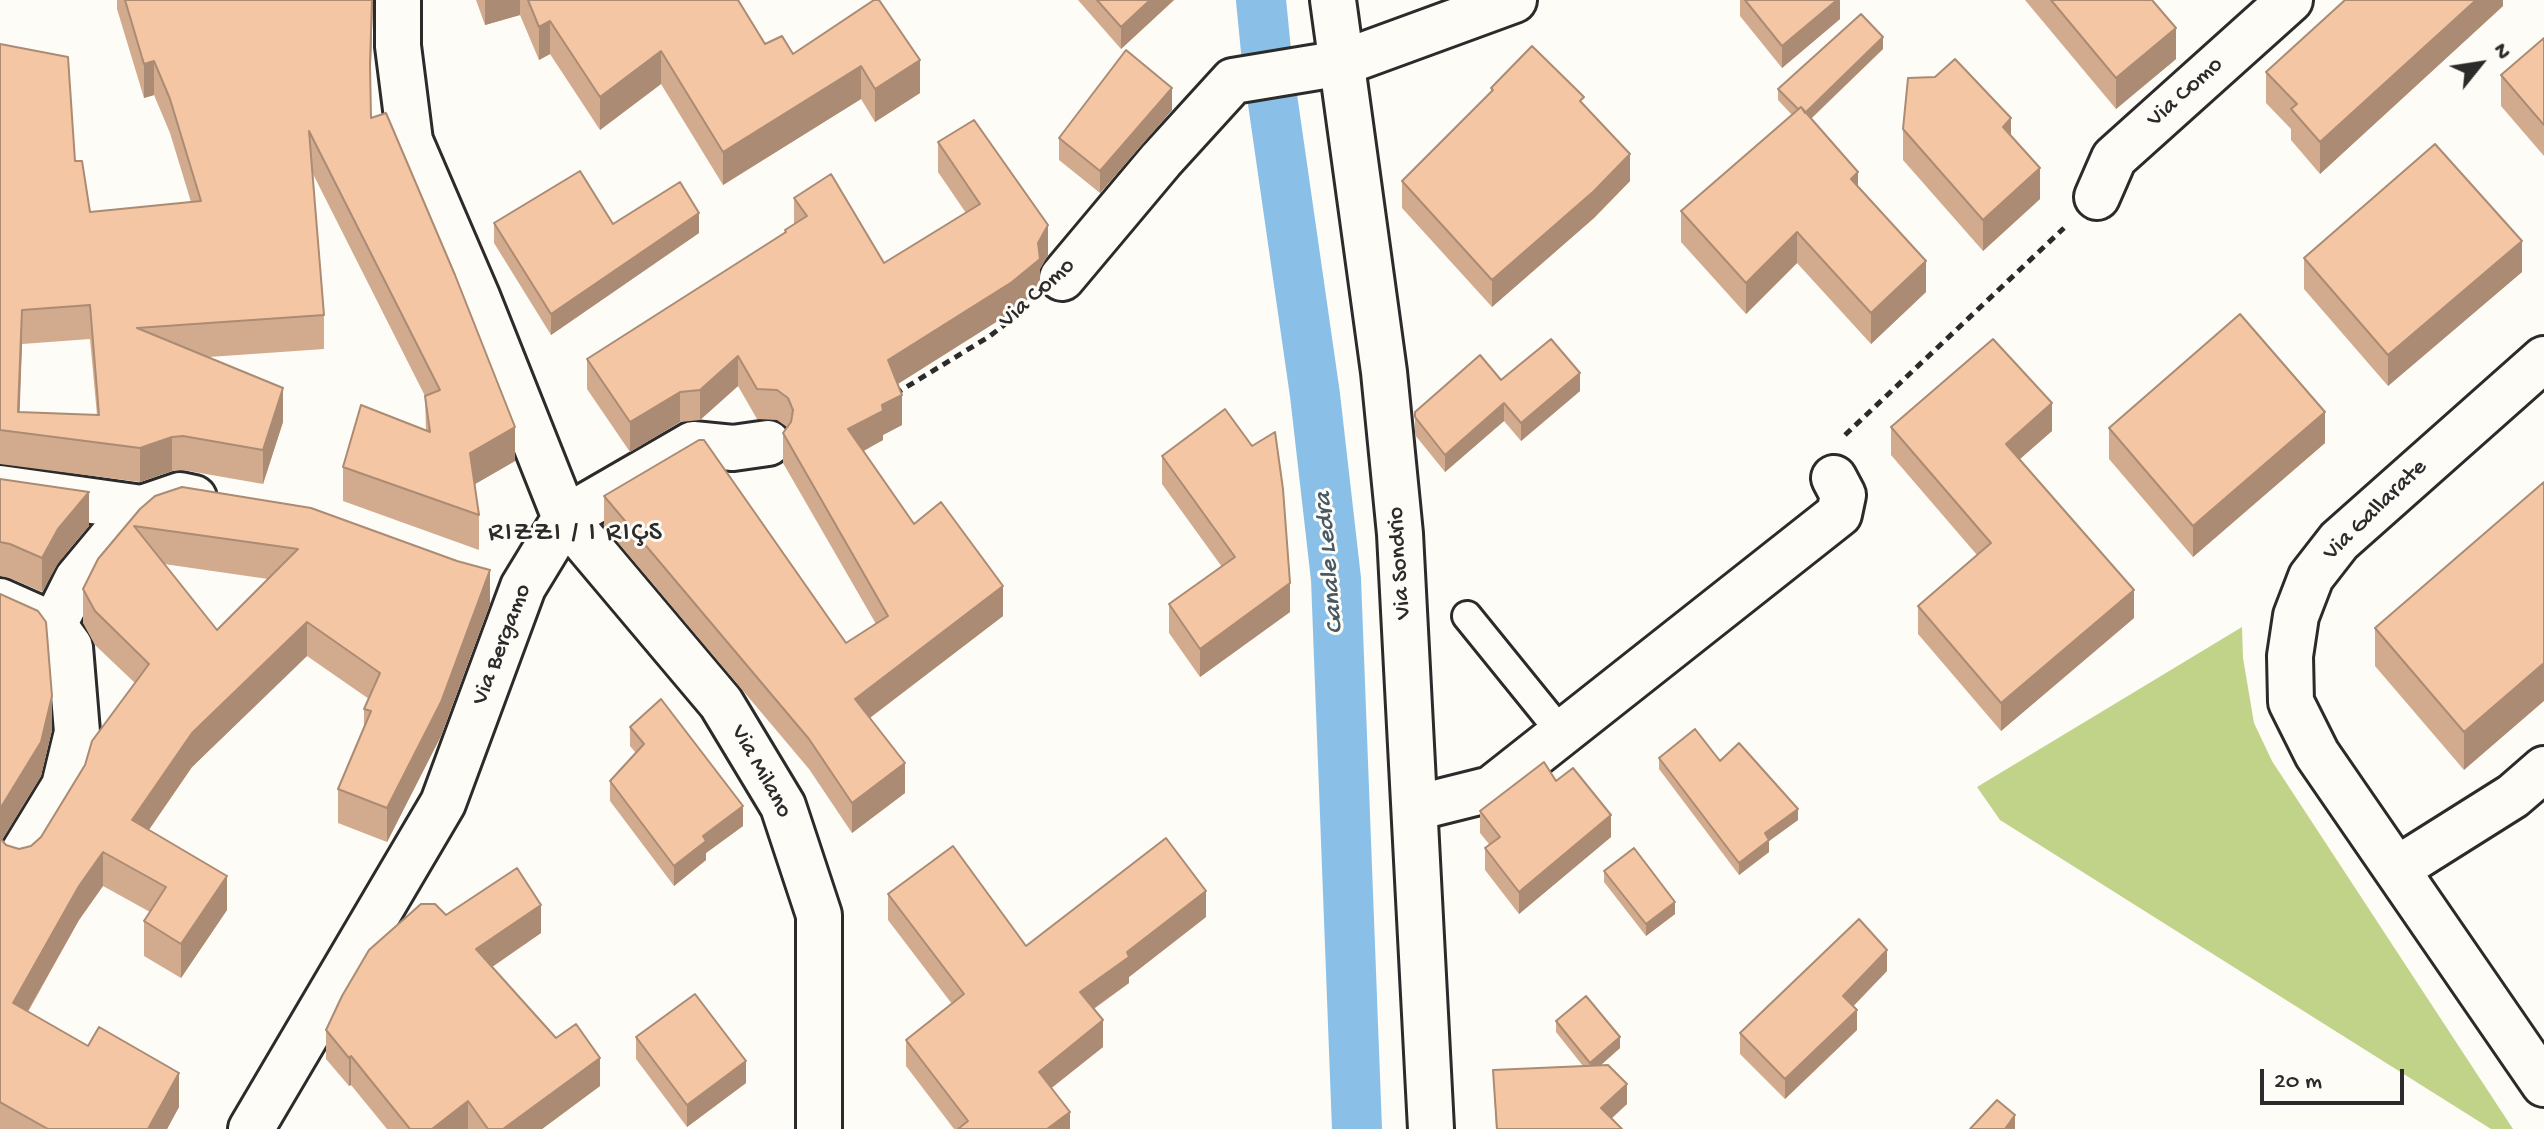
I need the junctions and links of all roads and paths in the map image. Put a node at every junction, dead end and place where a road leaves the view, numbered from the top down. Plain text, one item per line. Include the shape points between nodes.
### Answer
1 (398, 0) edge
2 (1333, 0) edge
3 (1514, 0) edge
4 (2290, 0) edge
5 (1326, 66) junction
6 (2097, 197) joint
7 (1062, 278) joint
8 (2544, 359) edge
9 (890, 398) edge
10 (768, 443) dead end
11 (1834, 478) joint
12 (0, 488) edge
13 (226, 503) edge
14 (142, 508) junction
15 (565, 518) junction
16 (480, 576) edge
17 (523, 587) junction
18 (0, 601) edge
19 (1467, 616) dead end
20 (54, 625) junction
21 (1561, 732) junction
22 (2544, 769) edge
23 (1415, 808) junction
24 (20, 858) edge
25 (2397, 869) junction
26 (2544, 1084) edge
27 (251, 1129) edge
28 (819, 1129) edge
29 (1431, 1129) edge

1 - 15 street via 410,141
2 - 5 street, Via Sondrio
3 - 5 street, Via Como
4 - 6 street, Via Como via 2114,158
5 - 7 street, Via Como via 1233,81
5 - 23 street, Via Sondrio via 1384,372 1400,534
6 - 11 path via 1838,441
7 - 9 path, Via Como via 990,336
8 - 25 street, Via Gallarate via 2339,541 2311,577 2296,616 2291,702 2317,754
10 - 15 street via 733,448 693,444
11 - 21 street via 1843,495 1839,514
12 - 14 street
13 - 14 street via 180,495
14 - 20 street via 77,579
15 - 17 street, Via Bergamo
15 - 28 street, Via Milano via 721,703 783,806 819,915
16 - 17 street
17 - 27 street, Via Bergamo via 443,803
18 - 20 street
19 - 21 lane
20 - 24 street via 70,647 77,732 64,786
21 - 23 street via 1491,789
22 - 25 street via 2513,796
23 - 29 street, Via Sondrio
25 - 26 street, Via Gallarate

